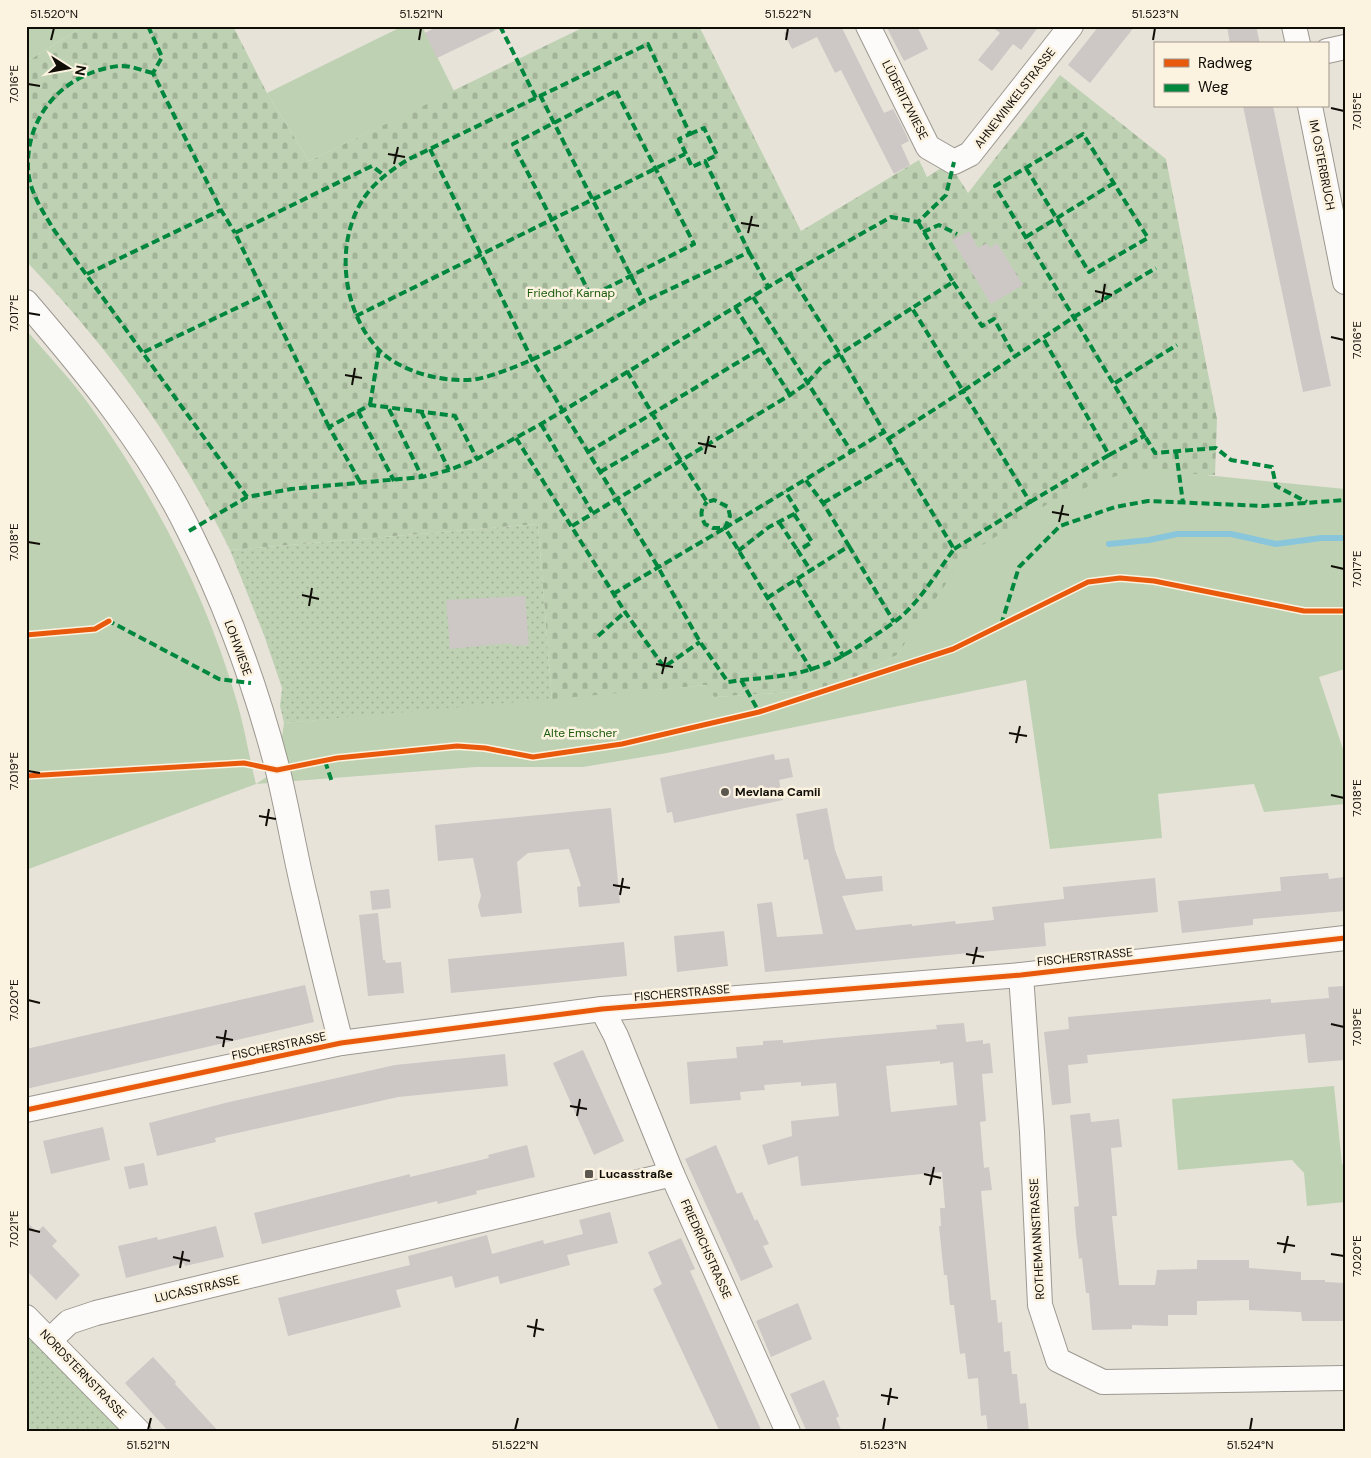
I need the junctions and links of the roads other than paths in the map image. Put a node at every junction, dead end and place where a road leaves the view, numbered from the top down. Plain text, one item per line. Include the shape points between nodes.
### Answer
1 (868, 26) edge
2 (1071, 26) edge
3 (1294, 26) edge
4 (1298, 42) edge
5 (1345, 47) edge
6 (1328, 51) edge
7 (1310, 108) edge
8 (954, 162) joint
9 (1345, 282) edge
10 (26, 302) edge
11 (1345, 938) edge
12 (1020, 975) junction
13 (602, 1010) junction
14 (341, 1043) junction
15 (26, 1110) edge
16 (672, 1174) junction
17 (26, 1317) edge
18 (50, 1340) junction
19 (1345, 1378) edge
20 (138, 1432) edge
21 (788, 1432) edge

1 - 8 street, LÜDERITZWIESE via 928,147
2 - 8 street, AHNEWINKELSTRASSE via 970,154
3 - 4 street
5 - 6 street
7 - 9 street, IM OSTERBRUCH
10 - 14 street, LOHWIESE via 136,442 190,531 211,578 239,650 277,770
11 - 12 street, FISCHERSTRASSE
12 - 13 street, FISCHERSTRASSE
12 - 19 street, ROTHEMANNSTRASSE via 1040,1305 1058,1360 1103,1382
13 - 14 street, FISCHERSTRASSE
13 - 16 street, FRIEDRICHSTRASSE via 616,1036
14 - 15 street, FISCHERSTRASSE
16 - 18 street, LUCASSTRASSE via 96,1313 69,1322
16 - 21 street, FRIEDRICHSTRASSE
17 - 18 street, NORDSTERNSTRASSE
18 - 20 street, NORDSTERNSTRASSE

